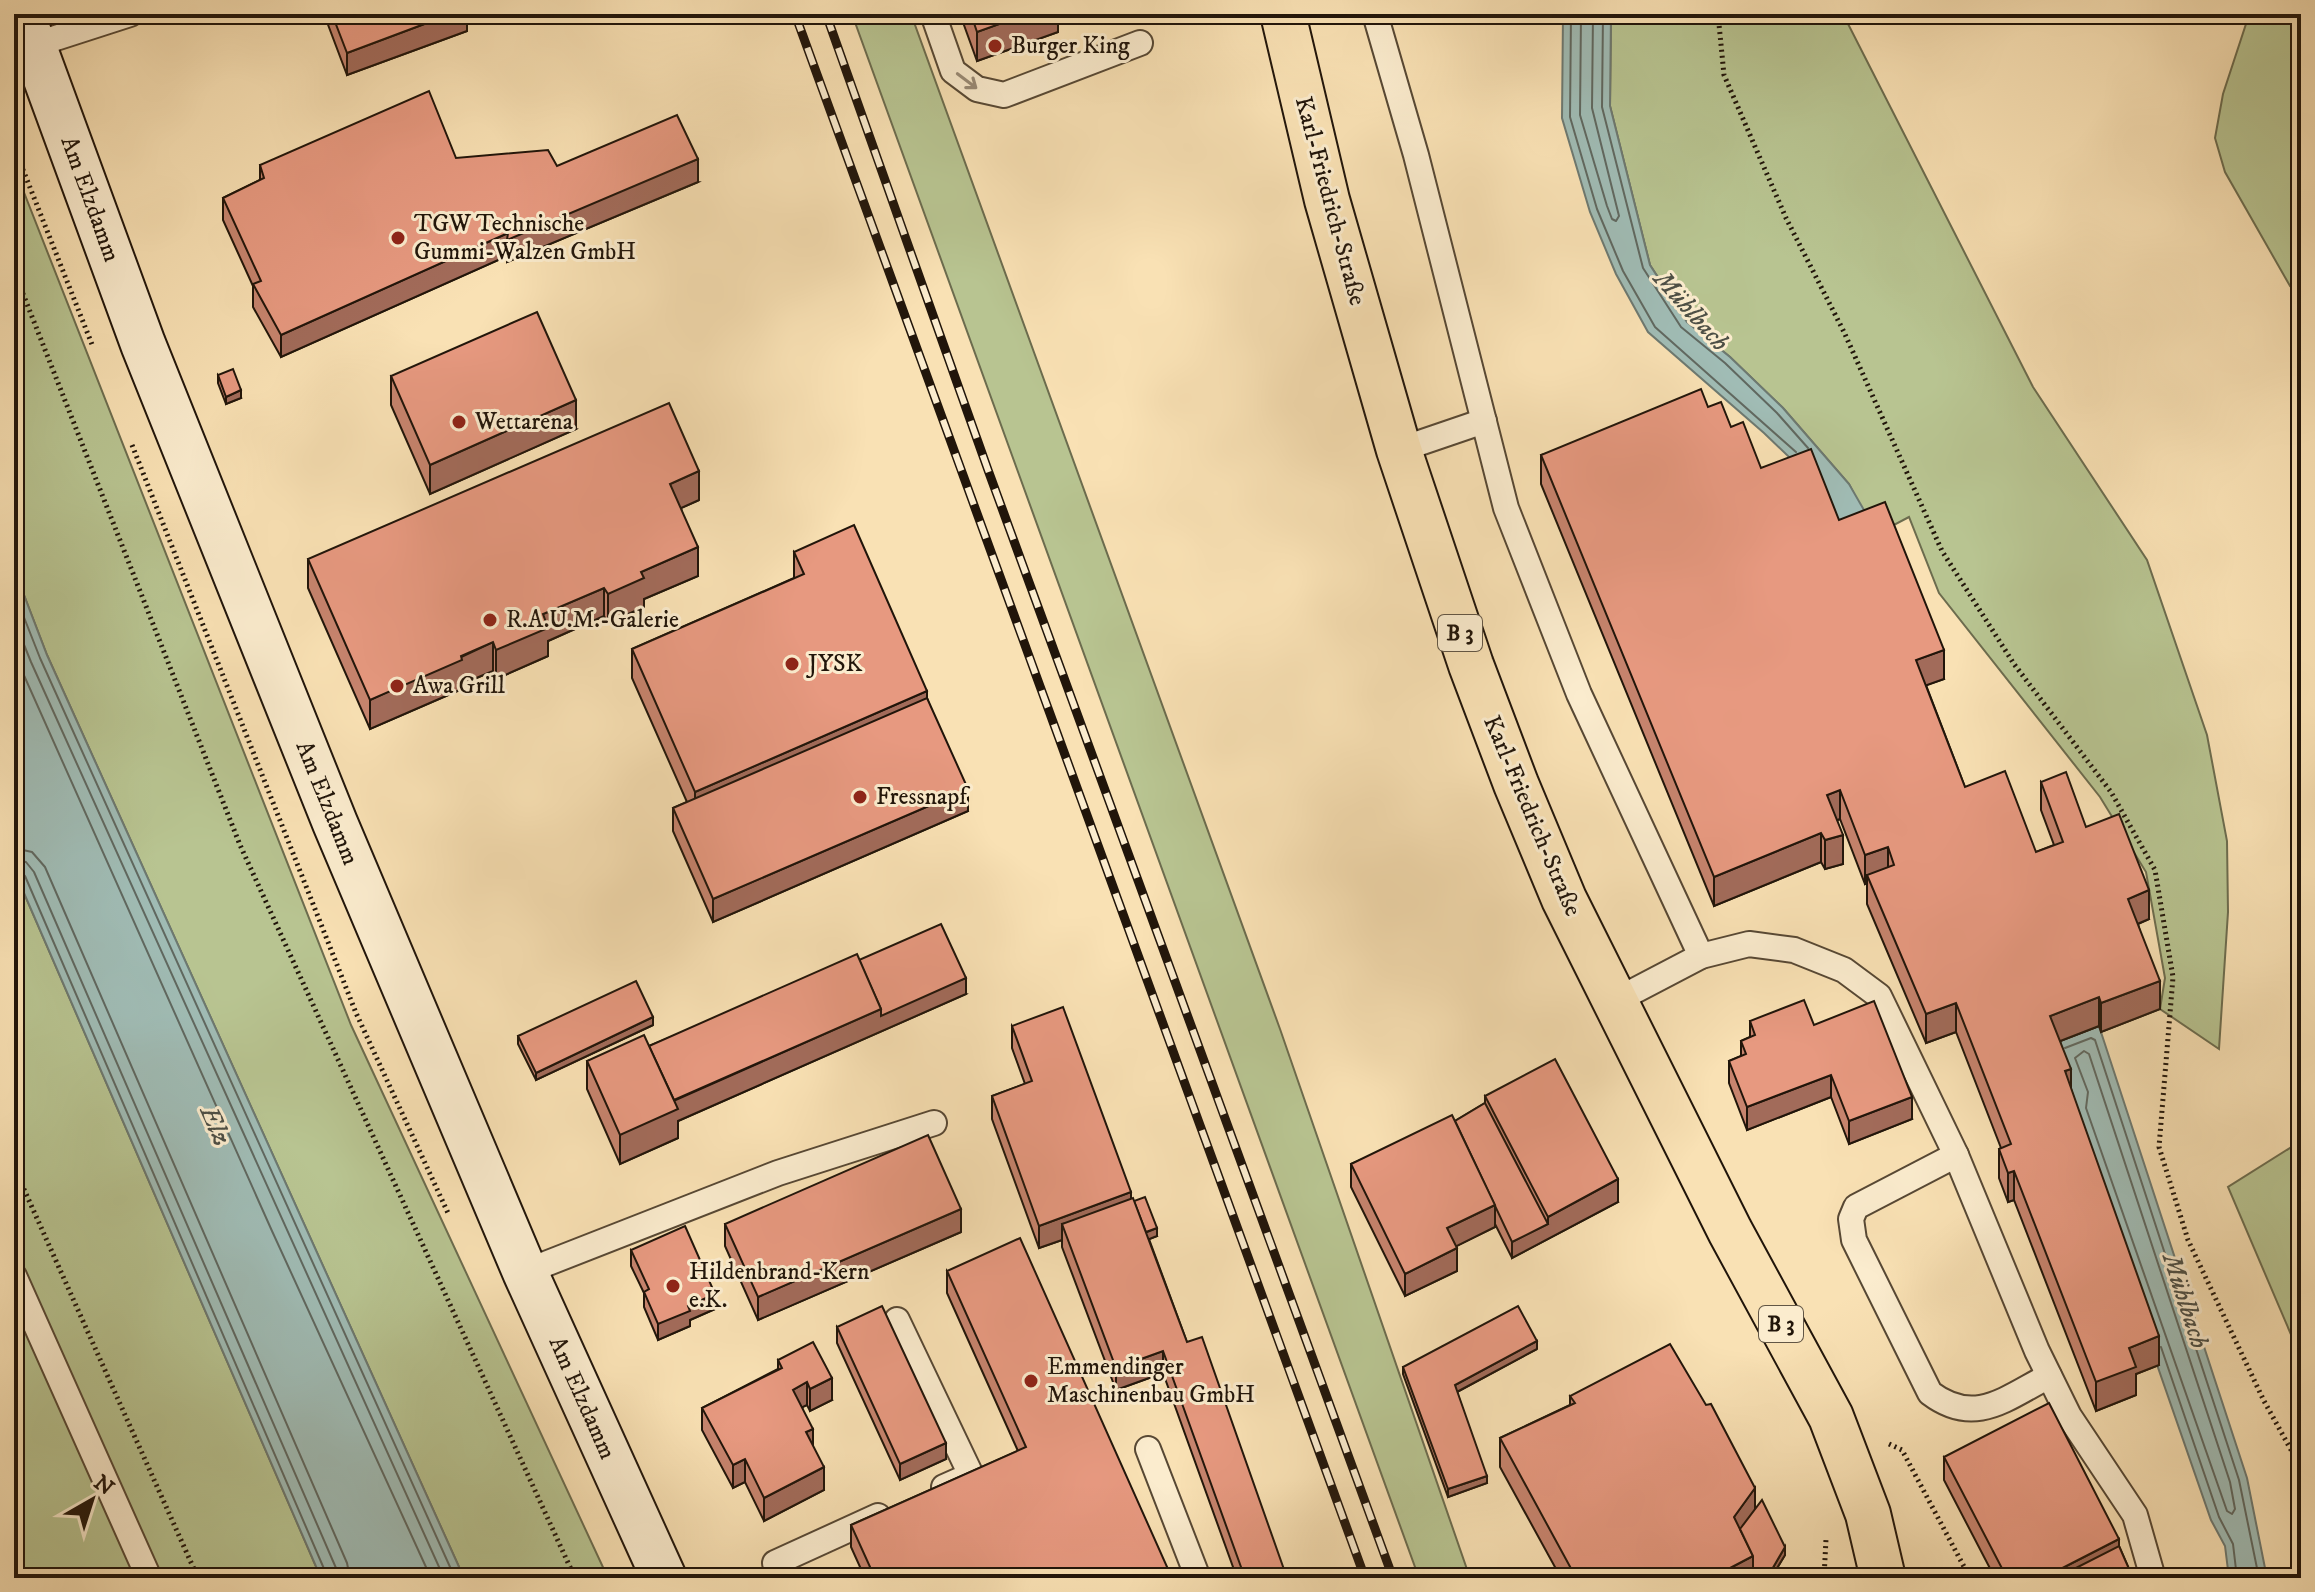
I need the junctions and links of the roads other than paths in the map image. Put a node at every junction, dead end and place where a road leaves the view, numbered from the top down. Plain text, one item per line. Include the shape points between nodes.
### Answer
1 (130, 14) edge
2 (933, 14) edge
3 (1283, 14) edge
4 (1375, 14) edge
5 (28, 30) edge
6 (1140, 43) dead end
7 (1484, 421) junction
8 (1399, 450) junction
9 (1701, 956) junction
10 (1615, 1001) junction
11 (934, 1123) dead end
12 (1956, 1155) junction
13 (525, 1272) junction
14 (14, 1276) edge
15 (897, 1320) dead end
16 (2049, 1376) junction
17 (1148, 1449) dead end
18 (929, 1494) edge
19 (901, 1506) edge
20 (1884, 1576) edge
21 (149, 1578) edge
22 (664, 1578) edge
23 (782, 1578) edge
24 (1198, 1578) edge
25 (2153, 1578) edge

1 - 5 lane
2 -> 6 lane via 953,71 977,89 1004,95
3 - 8 main road, Karl-Friedrich-Straße / B 3 via 1327,200
4 - 7 lane
5 - 13 street, Am Elzdamm via 143,344 263,648
7 - 8 lane
7 - 9 lane via 1506,508 1579,694
8 - 10 main road, Karl-Friedrich-Straße / B 3 via 1516,784 1564,899
9 - 10 lane
9 - 12 lane via 1749,944 1794,950 1844,970 1879,996
10 - 20 main road, Karl-Friedrich-Straße / B 3 via 1831,1417 1868,1514
11 - 13 lane via 778,1173
12 - 16 lane
12 - 16 lane via 1856,1207 1851,1219 1854,1240 1930,1393 1946,1405 1963,1410 1988,1407
13 - 22 street, Am Elzdamm
14 - 21 lane
15 - 18 lane via 971,1475
16 - 25 lane via 2069,1416 2135,1515
17 - 24 lane
19 - 23 lane via 775,1563

